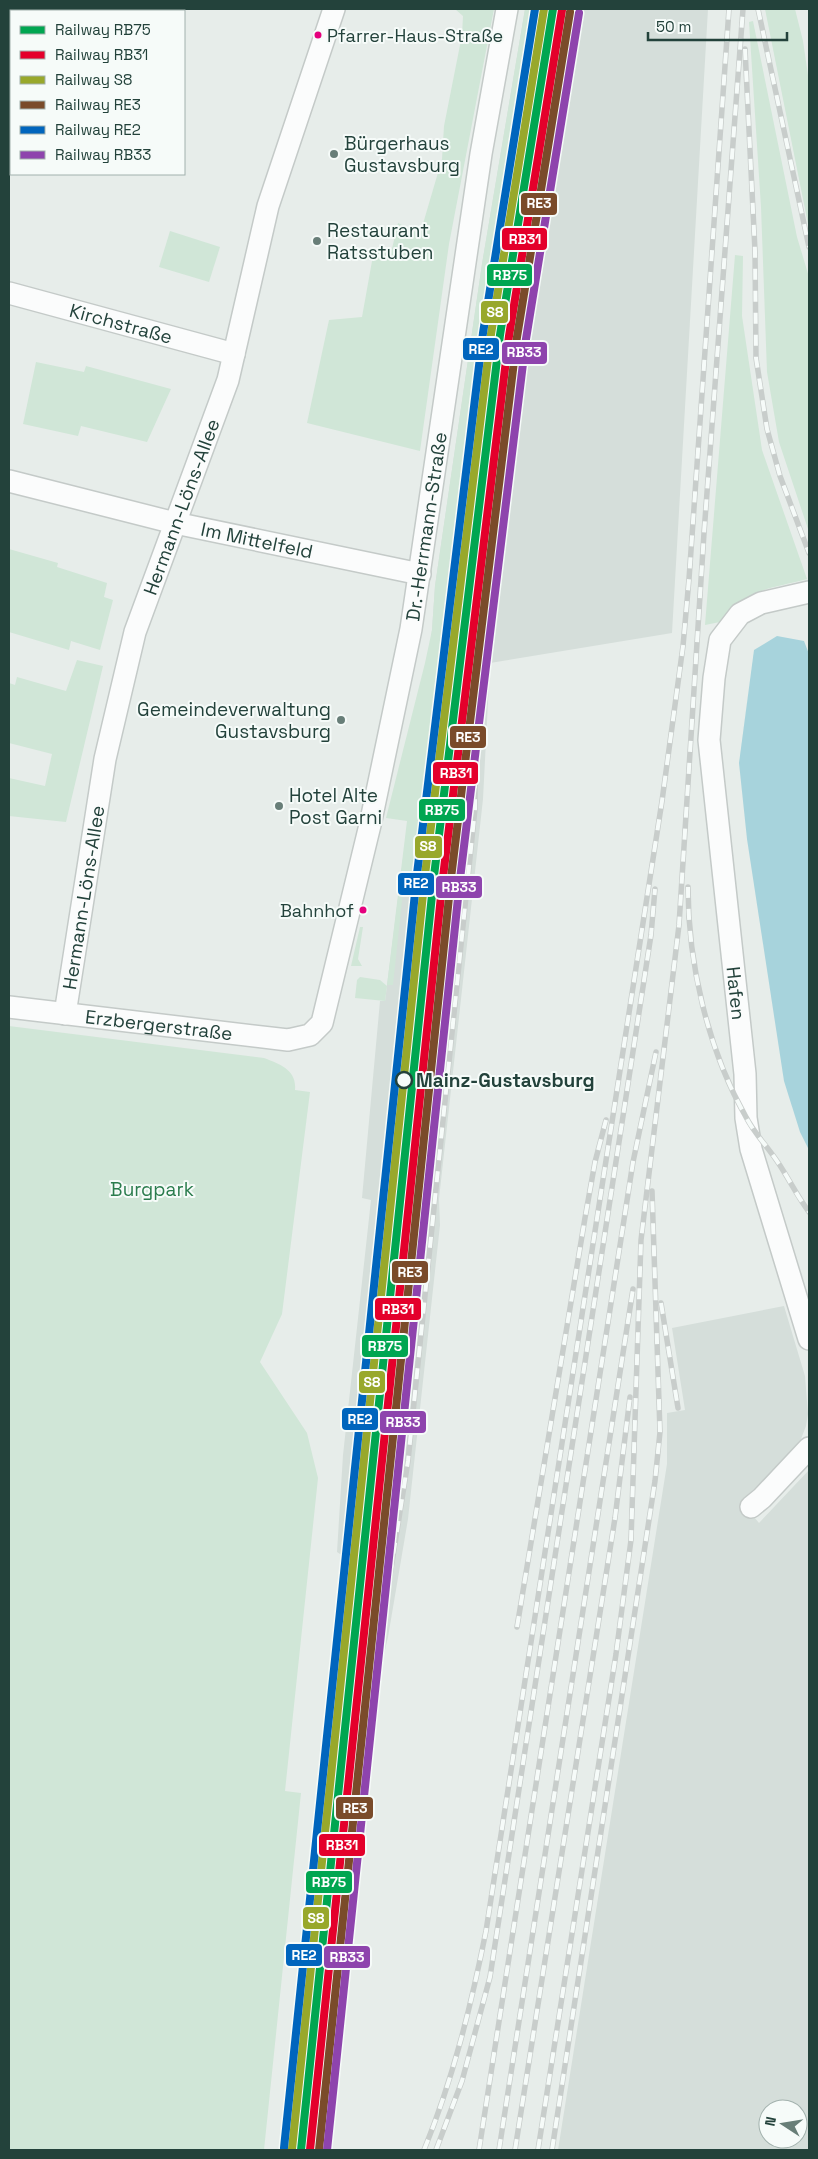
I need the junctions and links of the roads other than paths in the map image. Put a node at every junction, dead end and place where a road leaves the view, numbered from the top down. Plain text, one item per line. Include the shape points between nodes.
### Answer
1 (334, 9) edge
2 (507, 9) edge
3 (9, 293) edge
4 (234, 354) junction
5 (9, 482) edge
6 (175, 522) junction
7 (420, 574) junction
8 (809, 592) edge
9 (9, 1006) edge
10 (65, 1014) junction
11 (310, 1035) joint
12 (809, 1339) edge
13 (809, 1448) edge
14 (751, 1507) dead end

1 - 4 street, Hermann-Löns-Allee via 268,206
2 - 7 street, Dr.-Herrmann-Straße via 458,304
3 - 4 street, Kirchstraße
4 - 6 street, Hermann-Löns-Allee via 228,380
5 - 6 street, Im Mittelfeld
6 - 7 street, Im Mittelfeld
6 - 10 street, Hermann-Löns-Allee via 135,632 105,759
7 - 11 street, Dr.-Herrmann-Straße via 384,758 330,997 322,1022
8 - 12 street, Hafen via 761,603 740,614 720,640 708,740 751,1149
9 - 10 street, Erzbergerstraße
10 - 11 street, Erzbergerstraße via 288,1040
13 - 14 street

